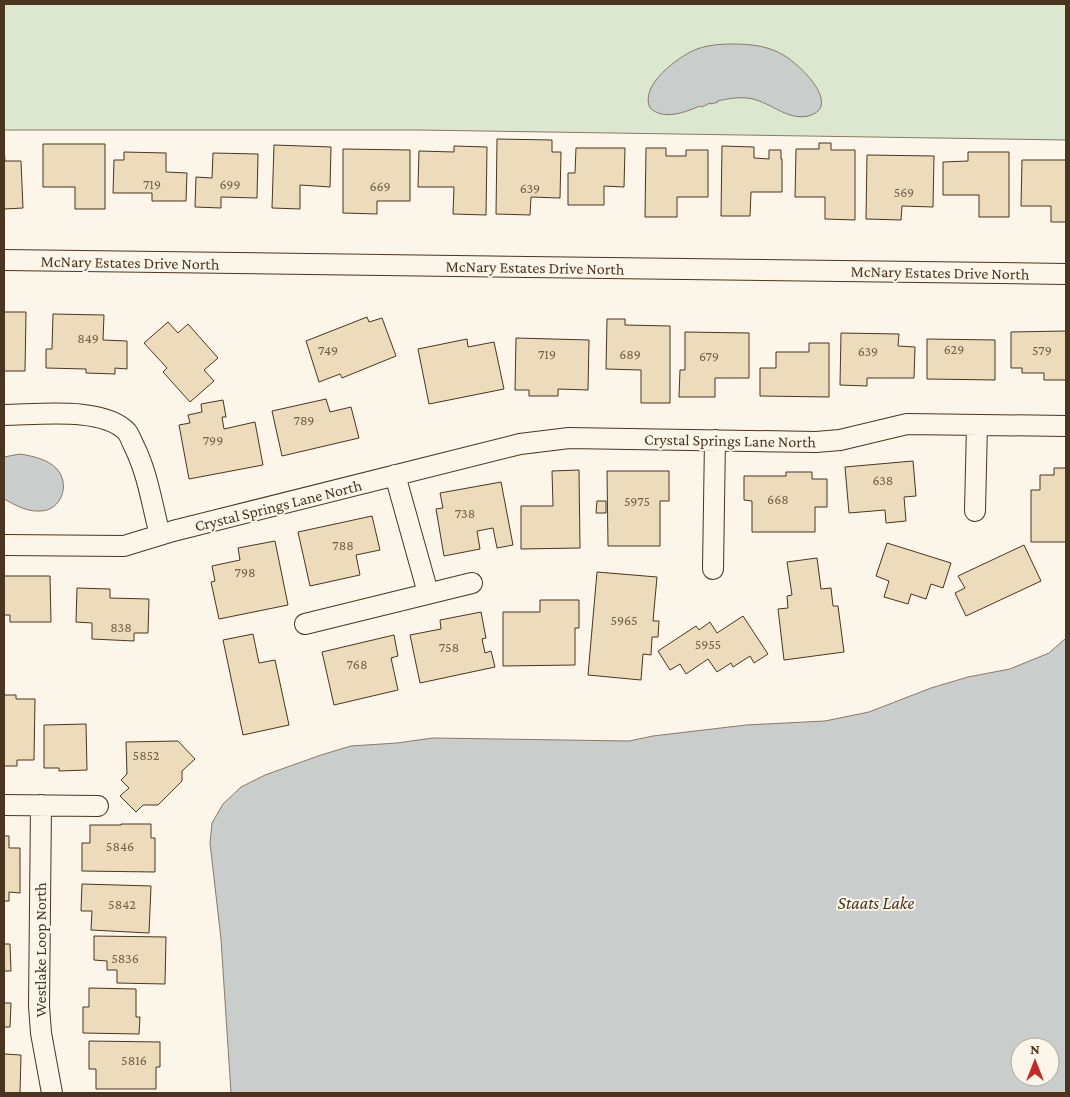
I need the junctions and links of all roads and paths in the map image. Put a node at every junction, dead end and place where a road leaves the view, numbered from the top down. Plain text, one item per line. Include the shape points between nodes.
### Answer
1 (4, 260) edge
2 (1066, 274) edge
3 (4, 415) edge
4 (977, 425) junction
5 (1066, 426) edge
6 (715, 440) junction
7 (395, 475) junction
8 (975, 511) dead end
9 (160, 535) junction
10 (4, 544) edge
11 (713, 569) dead end
12 (472, 583) dead end
13 (428, 593) junction
14 (305, 624) dead end
15 (4, 805) edge
16 (41, 805) junction
17 (98, 806) dead end
18 (52, 1093) edge

1 - 2 street, McNary Estates Drive North
3 - 9 street via 96,417 112,421 128,433 141,461
4 - 5 street, Crystal Springs Lane North
4 - 6 street, Crystal Springs Lane North via 907,424 840,440 816,442
4 - 8 street
6 - 7 street, Crystal Springs Lane North via 570,438 540,441
6 - 11 street
7 - 9 street, Crystal Springs Lane North
7 - 13 street
9 - 10 street, Crystal Springs Lane North via 124,546
12 - 13 street
13 - 14 street
15 - 16 street
16 - 17 street
16 - 18 street, Westlake Loop North via 39,1006

